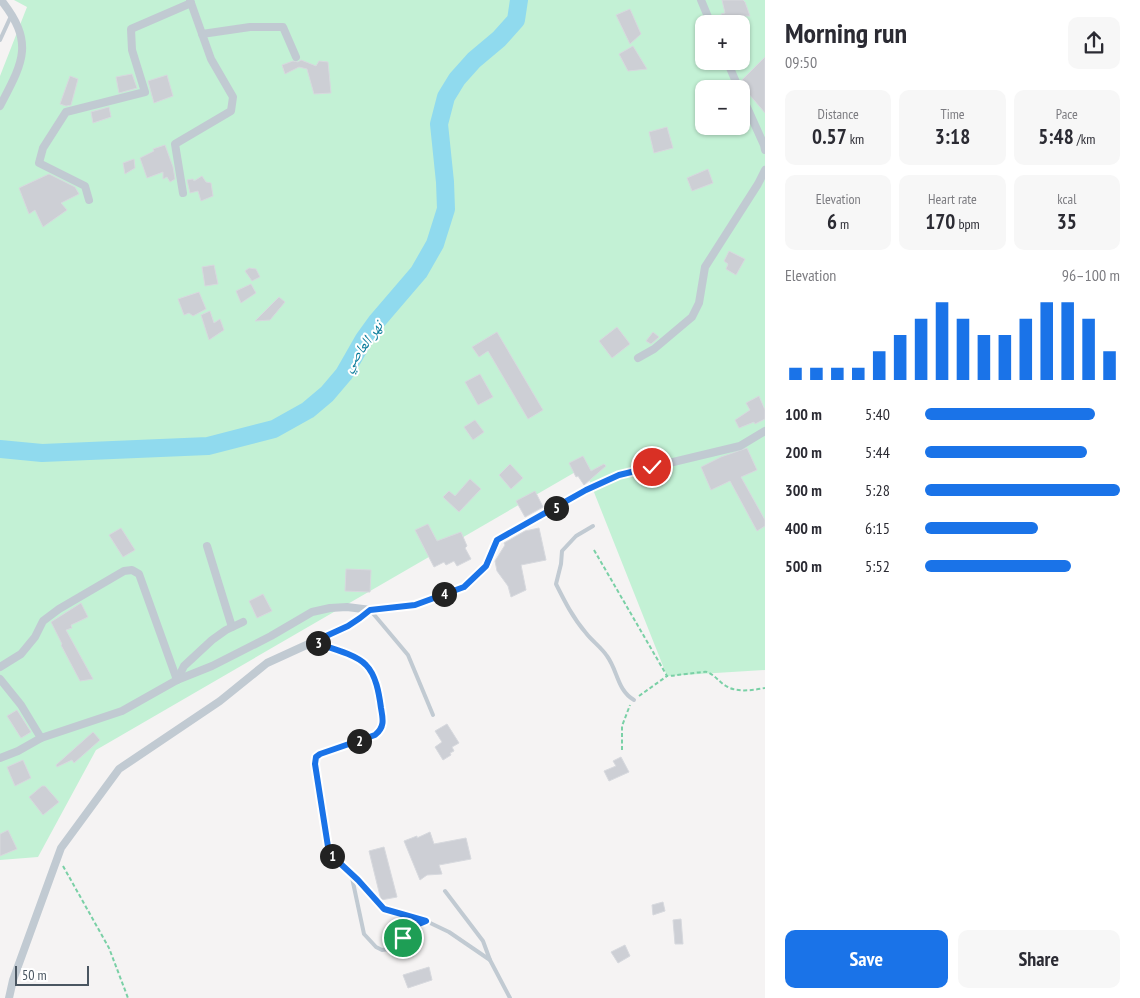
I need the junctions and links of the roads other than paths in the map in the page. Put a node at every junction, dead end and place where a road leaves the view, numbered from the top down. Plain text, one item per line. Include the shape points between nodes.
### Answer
1 (1, 0) edge
2 (701, 0) edge
3 (191, 1) edge
4 (12, 14) junction
5 (707, 15) edge
6 (202, 34) junction
7 (0, 40) edge
8 (296, 57) dead end
9 (0, 106) edge
10 (750, 114) edge
11 (765, 150) edge
12 (765, 170) edge
13 (183, 193) dead end
14 (89, 200) dead end
15 (638, 358) dead end
16 (765, 431) edge
17 (593, 526) dead end
18 (207, 546) dead end
19 (370, 610) junction
20 (243, 622) dead end
21 (232, 627) junction
22 (313, 642) junction
23 (0, 668) edge
24 (0, 679) edge
25 (177, 680) junction
26 (634, 700) road end
27 (433, 715) dead end
28 (41, 738) junction
29 (0, 758) edge
30 (351, 873) junction
31 (445, 891) dead end
32 (426, 921) junction
33 (490, 960) junction
34 (9, 998) edge
35 (510, 998) edge

1 - 4 street
2 - 5 street
3 - 6 street
3 - 14 street via 131,29 132,50 145,92 66,112 43,148 39,163 86,186
4 - 7 lane
4 - 9 street via 21,33 23,49
6 - 8 street via 250,27 283,27
6 - 13 street via 211,59 233,97 231,111 175,144
10 - 11 street
12 - 15 street via 705,267 699,303 692,317
16 - 19 street via 740,446 619,475 497,540 486,566 464,587 415,605
17 - 26 lane via 576,536 562,552 556,584 572,617 606,654 625,695
18 - 21 street
19 - 22 street via 348,626
19 - 25 street via 347,607 312,612 220,662
19 - 27 lane via 408,655
20 - 21 street
21 - 25 street via 212,640 184,666
22 - 30 lane via 366,665 380,698 384,724 380,731 316,757 329,853
22 - 34 street via 267,663 220,701 119,769 61,848
23 - 25 street via 21,654 43,621 58,609 124,571 132,570 139,574
24 - 28 street
25 - 28 street via 122,711
28 - 29 street
30 - 32 lane via 384,909
30 - 32 lane via 364,934 376,947 389,950 398,945 414,926
31 - 33 lane via 483,941
32 - 33 lane via 449,932
33 - 35 lane

